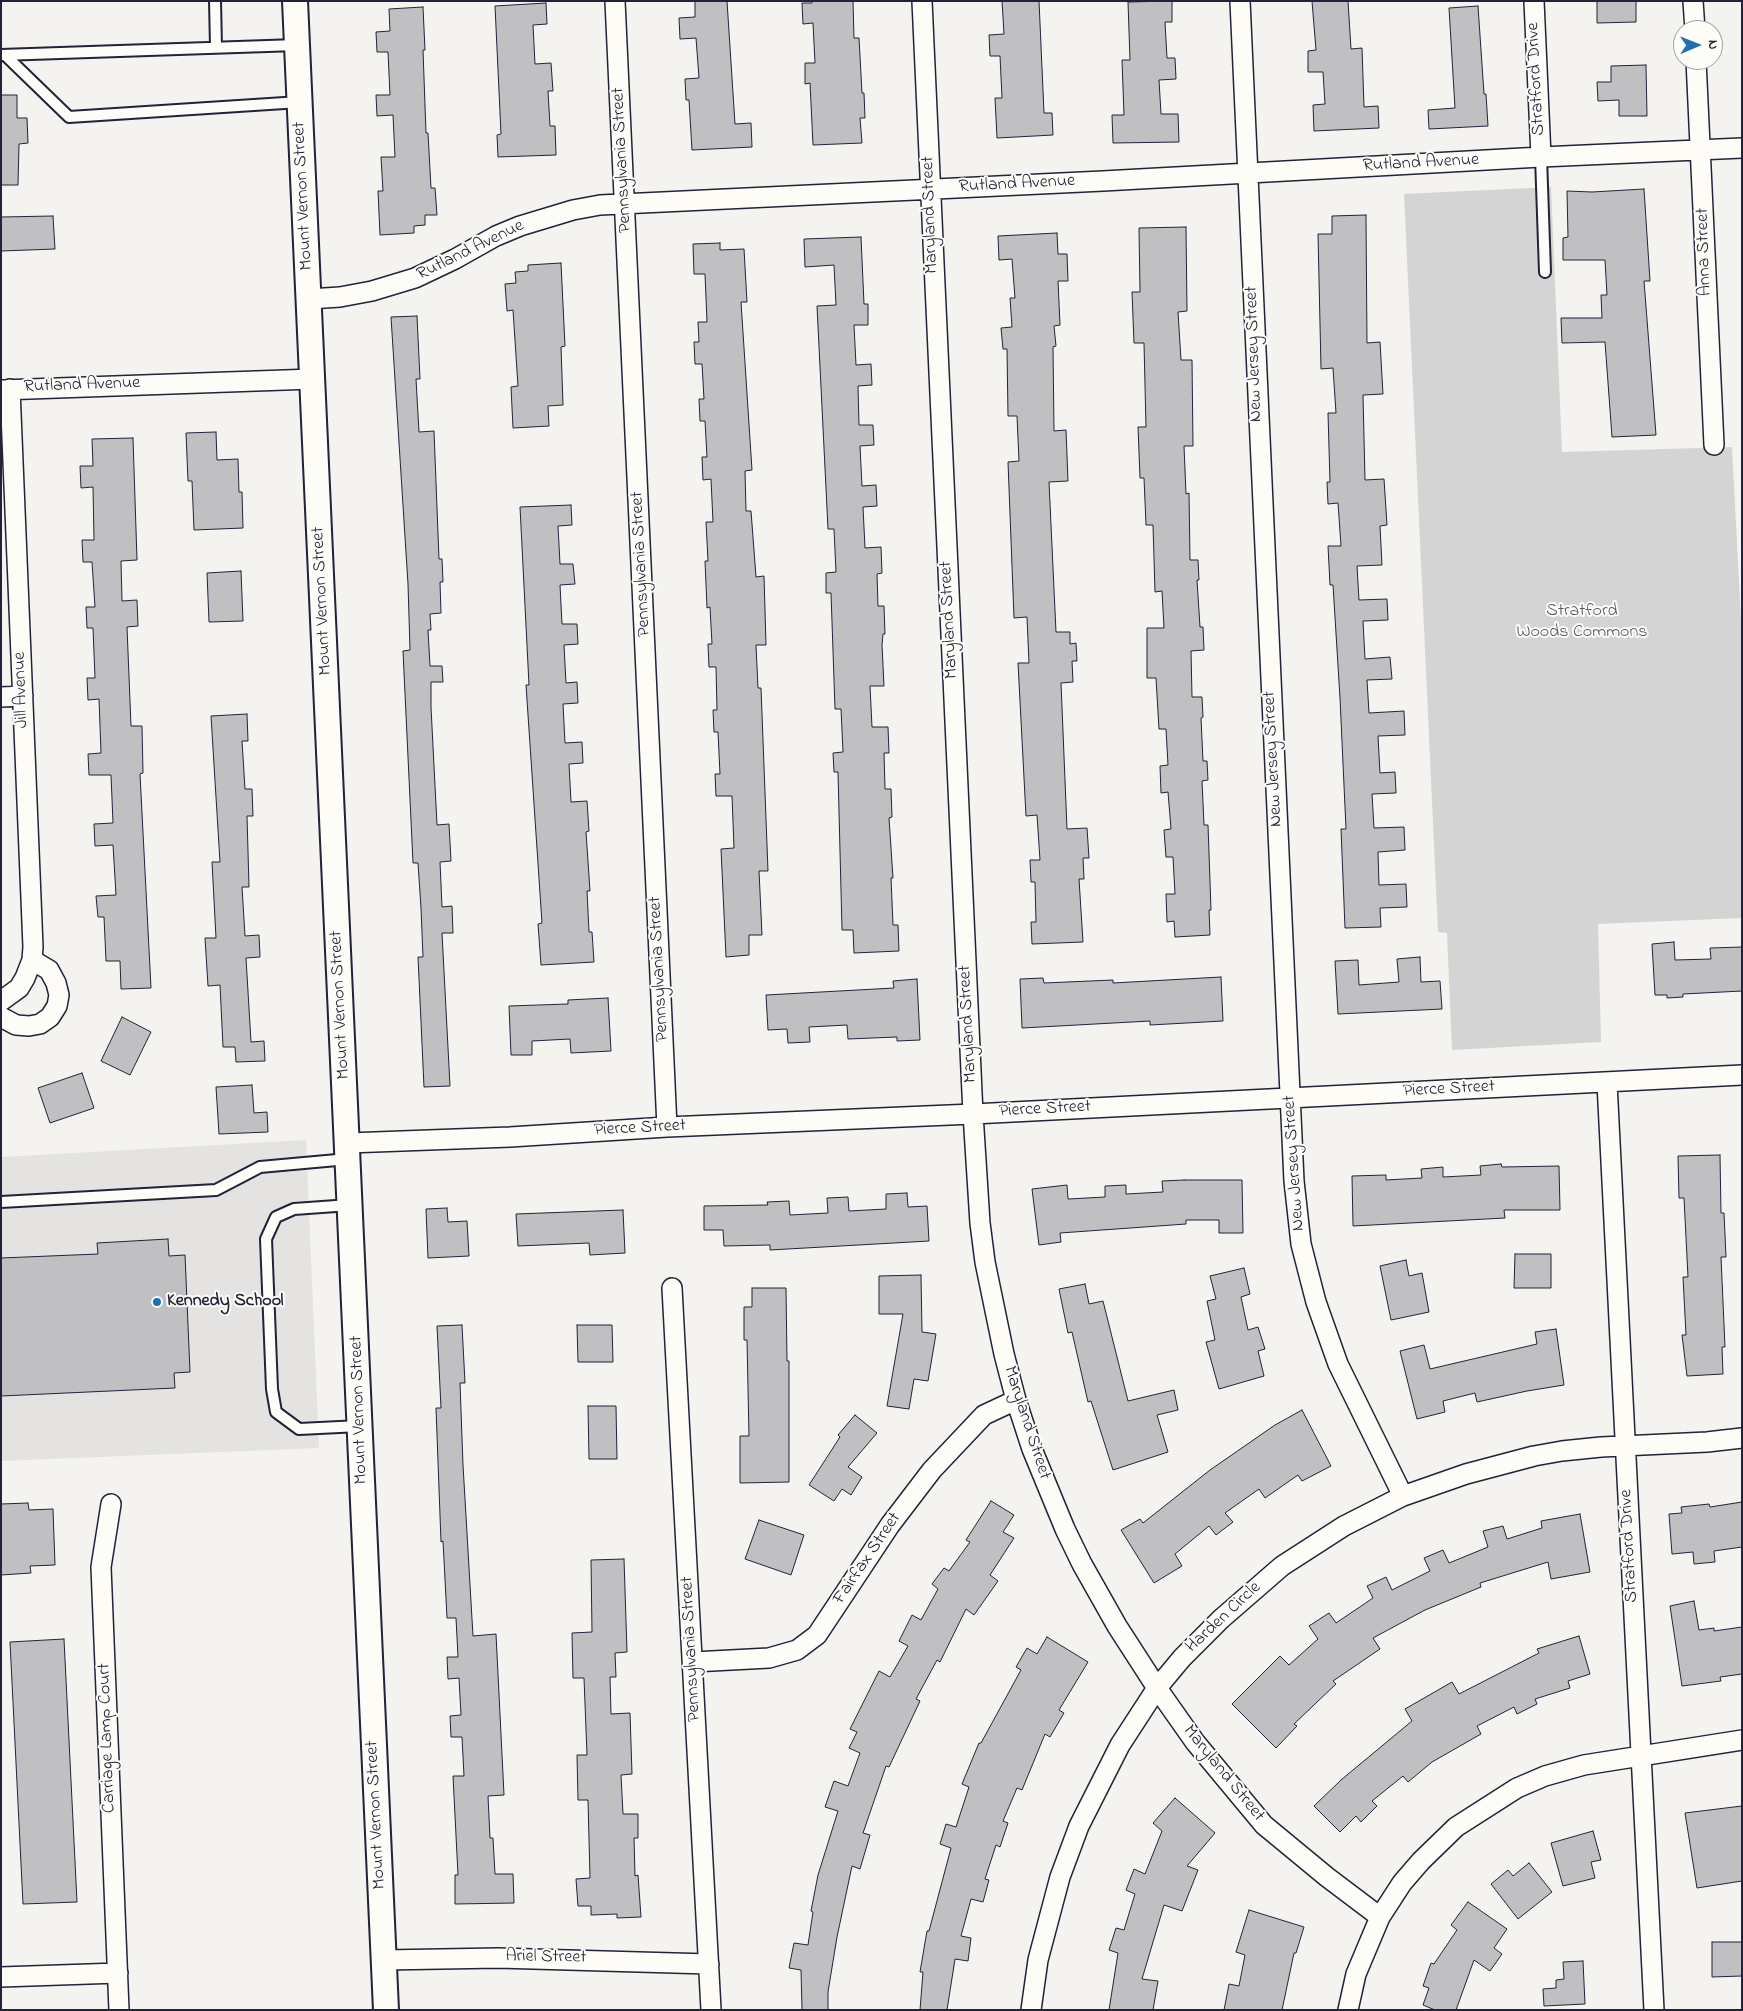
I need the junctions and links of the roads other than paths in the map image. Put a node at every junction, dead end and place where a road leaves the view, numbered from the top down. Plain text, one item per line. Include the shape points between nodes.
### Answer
1 (214, 1) edge
2 (295, 1) edge
3 (615, 1) edge
4 (922, 1) edge
5 (1240, 1) edge
6 (1534, 1) edge
7 (1693, 1) edge
8 (1694, 20) edge
9 (297, 45) junction
10 (216, 48) junction
11 (3, 55) edge
12 (1697, 70) edge
13 (300, 102) junction
14 (1742, 148) edge
15 (1701, 150) junction
16 (1541, 156) junction
17 (1248, 173) junction
18 (930, 190) junction
19 (625, 203) junction
20 (1545, 272) dead end
21 (309, 299) junction
22 (313, 379) junction
23 (6, 389) edge
24 (1714, 445) dead end
25 (1, 696) edge
26 (23, 696) junction
27 (32, 960) junction
28 (1, 1001) edge
29 (1, 1017) edge
30 (1742, 1075) edge
31 (1607, 1083) junction
32 (1289, 1098) junction
33 (973, 1114) junction
34 (667, 1127) junction
35 (348, 1151) junction
36 (1, 1202) edge
37 (351, 1205) junction
38 (672, 1288) dead end
39 (1016, 1400) junction
40 (360, 1426) junction
41 (1742, 1438) edge
42 (1625, 1446) junction
43 (1403, 1496) junction
44 (111, 1504) dead end
45 (693, 1662) junction
46 (1157, 1688) junction
47 (1742, 1740) edge
48 (1641, 1756) junction
49 (1380, 1917) junction
50 (384, 1960) junction
51 (708, 1964) junction
52 (118, 1972) junction
53 (1, 1977) edge
54 (119, 2010) edge
55 (386, 2010) edge
56 (711, 2010) edge
57 (1031, 2010) edge
58 (1348, 2010) edge
59 (1654, 2010) edge

1 - 10 lane
2 - 9 street, Mount Vernon Street
3 - 19 street, Pennsylvania Street
4 - 18 street, Maryland Street
5 - 17 street, New Jersey Street
6 - 16 street, Stratford Drive
7 - 8 street
9 - 10 lane
9 - 13 street, Mount Vernon Street
10 - 11 lane
11 - 13 lane via 68,117
12 - 15 street, Anna Street
13 - 21 street, Mount Vernon Street
14 - 15 street, Rutland Avenue
15 - 16 street, Rutland Avenue
15 - 24 street, Anna Street
16 - 17 street, Rutland Avenue
16 - 20 lane
17 - 18 street, Rutland Avenue
17 - 32 street, New Jersey Street
18 - 19 street, Rutland Avenue
18 - 33 street, Maryland Street
19 - 21 street, Rutland Avenue via 573,210 520,226 415,278 372,292
19 - 34 street, Pennsylvania Street
21 - 22 street, Mount Vernon Street
22 - 23 street, Rutland Avenue
22 - 35 street, Mount Vernon Street
23 - 26 street, Jill Avenue
25 - 26 street
26 - 27 street, Jill Avenue
27 - 28 street, Jill Avenue via 19,988
27 - 29 street via 49,970 59,995 57,1006 40,1024 16,1025
30 - 31 street, Pierce Street
31 - 32 street, Pierce Street
31 - 42 street, Stratford Drive
32 - 33 street, Pierce Street
32 - 43 street, New Jersey Street via 1301,1244 1316,1302 1338,1364
33 - 34 street, Pierce Street
33 - 39 street, Maryland Street via 985,1262
34 - 35 street, Pierce Street
35 - 36 lane via 260,1167 216,1190
35 - 37 street, Mount Vernon Street
37 - 40 street, Mount Vernon Street
37 - 40 lane via 294,1209 276,1217 266,1239 272,1389 276,1412 299,1429
38 - 45 street, Pennsylvania Street
39 - 45 street, Fairfax Street via 984,1415 932,1470 890,1525 816,1635 796,1650 769,1658
39 - 46 street, Maryland Street via 1065,1529 1118,1626
40 - 50 street, Mount Vernon Street
41 - 42 street, Harden Circle
42 - 43 street, Harden Circle via 1534,1456 1466,1474
42 - 48 street, Stratford Drive
43 - 46 street, Harden Circle via 1344,1526 1282,1566 1214,1625
44 - 52 street, Carriage Lamp Court via 100,1567
45 - 51 street, Pennsylvania Street
46 - 49 street, Maryland Street via 1195,1742 1264,1824
46 - 57 street, Harden Circle via 1120,1745 1079,1826 1047,1920
47 - 48 street
48 - 49 street via 1584,1765 1545,1776 1492,1803 1456,1827 1420,1861
48 - 59 street, Stratford Drive
49 - 58 street via 1356,1974
50 - 51 street, Ariel Street via 498,1958
50 - 55 street, Mount Vernon Street
51 - 56 street, Pennsylvania Street
52 - 53 street
52 - 54 street, Carriage Lamp Court

